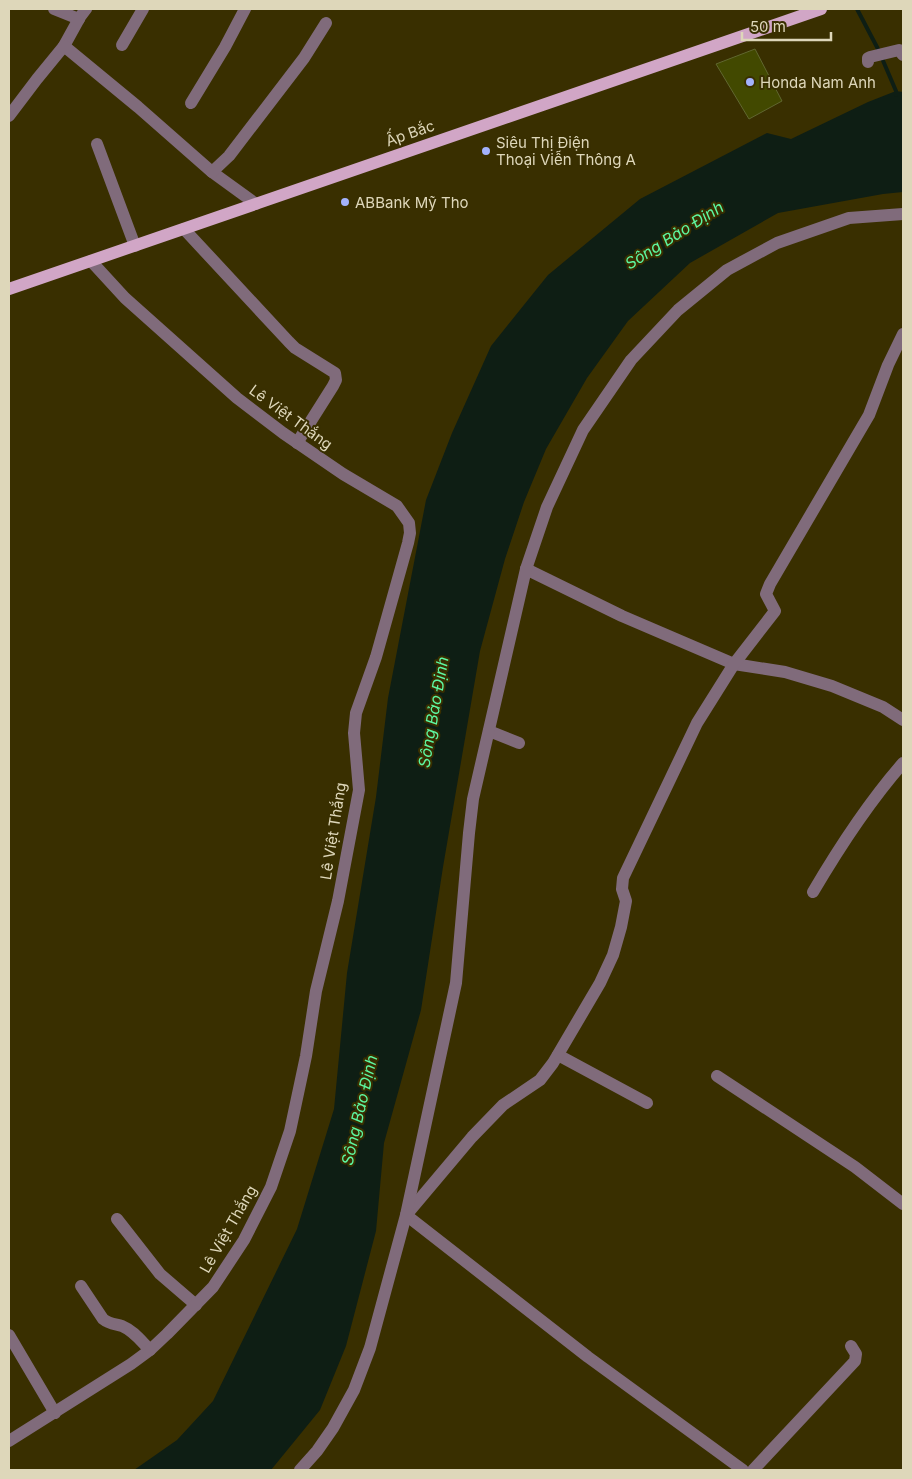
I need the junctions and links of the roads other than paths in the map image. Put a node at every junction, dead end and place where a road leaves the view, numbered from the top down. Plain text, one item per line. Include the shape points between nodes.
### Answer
1 (54, 9) edge
2 (143, 9) edge
3 (245, 9) edge
4 (821, 9) edge
5 (82, 14) edge
6 (326, 24) dead end
7 (122, 45) dead end
8 (64, 46) junction
9 (899, 52) edge
10 (870, 59) dead end
11 (191, 103) dead end
12 (9, 116) edge
13 (97, 144) dead end
14 (212, 172) junction
15 (256, 204) junction
16 (903, 214) edge
17 (184, 229) junction
18 (135, 246) junction
19 (91, 261) junction
20 (9, 290) edge
21 (903, 334) edge
22 (297, 443) junction
23 (526, 569) junction
24 (734, 664) junction
25 (903, 720) edge
26 (489, 731) junction
27 (519, 743) dead end
28 (903, 763) edge
29 (814, 892) dead end
30 (558, 1055) junction
31 (717, 1076) dead end
32 (647, 1103) dead end
33 (903, 1204) edge
34 (406, 1215) junction
35 (118, 1219) dead end
36 (80, 1286) dead end
37 (196, 1305) junction
38 (9, 1335) edge
39 (851, 1346) dead end
40 (150, 1350) junction
41 (55, 1413) junction
42 (9, 1441) edge
43 (300, 1470) edge
44 (743, 1470) edge
45 (753, 1470) edge

1 - 5 street
2 - 7 street
3 - 11 street
4 - 15 main road, Ấp Bắc
5 - 8 street
6 - 14 street via 229,156
8 - 12 street
8 - 14 street
9 - 10 street
13 - 18 street
14 - 15 street
15 - 17 main road, Ấp Bắc
16 - 23 street via 849,218 777,243 727,270 678,310 631,360 583,430 547,507
17 - 18 main road, Ấp Bắc
17 - 22 street via 295,348 335,373 334,386
18 - 19 main road, Ấp Bắc
19 - 20 main road, Ấp Bắc
19 - 22 street, Lê Việt Thắng via 124,298 237,398
21 - 24 street via 869,415 770,584 766,594 775,611
22 - 37 street, Lê Việt Thắng via 397,506 409,523 410,533 376,657 356,713 354,733 359,790 290,1131 271,1187 244,1240 213,1287
23 - 24 street via 622,616
23 - 26 street
24 - 25 street via 785,672 832,686 883,707
24 - 30 street via 690,735 623,878 622,890 626,900 613,955
26 - 27 street
26 - 34 street via 473,799 456,983
28 - 29 street via 846,838
30 - 32 street
30 - 34 street via 540,1080 503,1106 472,1137
31 - 33 street via 855,1167
34 - 43 street via 370,1348 354,1390 333,1428
34 - 44 street via 588,1357
35 - 37 street via 160,1274
36 - 40 street via 103,1319 134,1333
37 - 40 street, Lê Việt Thắng
38 - 41 street
39 - 45 street via 856,1361
40 - 41 street, Lê Việt Thắng
41 - 42 street, Lê Việt Thắng

